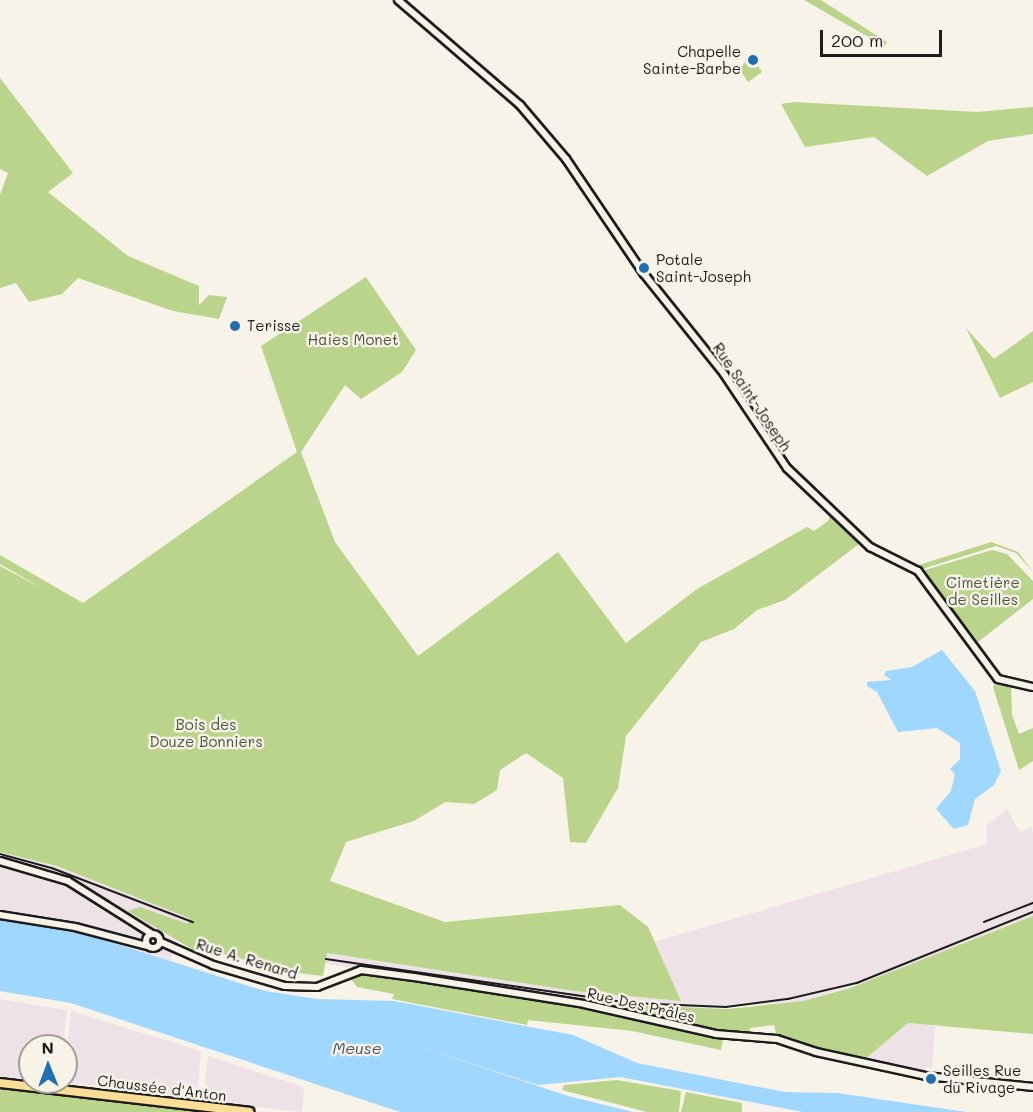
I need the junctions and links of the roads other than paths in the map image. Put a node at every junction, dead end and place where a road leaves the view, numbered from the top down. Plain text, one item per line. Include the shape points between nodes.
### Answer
1 (398, 0) edge
2 (1033, 687) edge
3 (0, 861) edge
4 (0, 915) edge
5 (152, 934) junction
6 (161, 942) junction
7 (147, 946) junction
8 (361, 970) joint
9 (0, 1083) edge
10 (1033, 1087) edge
11 (249, 1112) edge

1 - 2 street, Rue Saint-Joseph via 519,105 566,159 644,274 724,374 787,468 870,547 918,571 998,679
3 - 5 street, Rue A. Renard via 78,886
4 - 7 street via 75,927
5 - 6 street, Rue A. Renard
5 - 7 street via 146,938
6 - 7 street via 153,949
6 - 8 street, Rue A. Renard via 213,965 300,988 317,987
8 - 10 street, Rue Des Prâles via 551,998 716,1034 777,1039 913,1074
9 - 11 main road, Chaussée d'Anton

